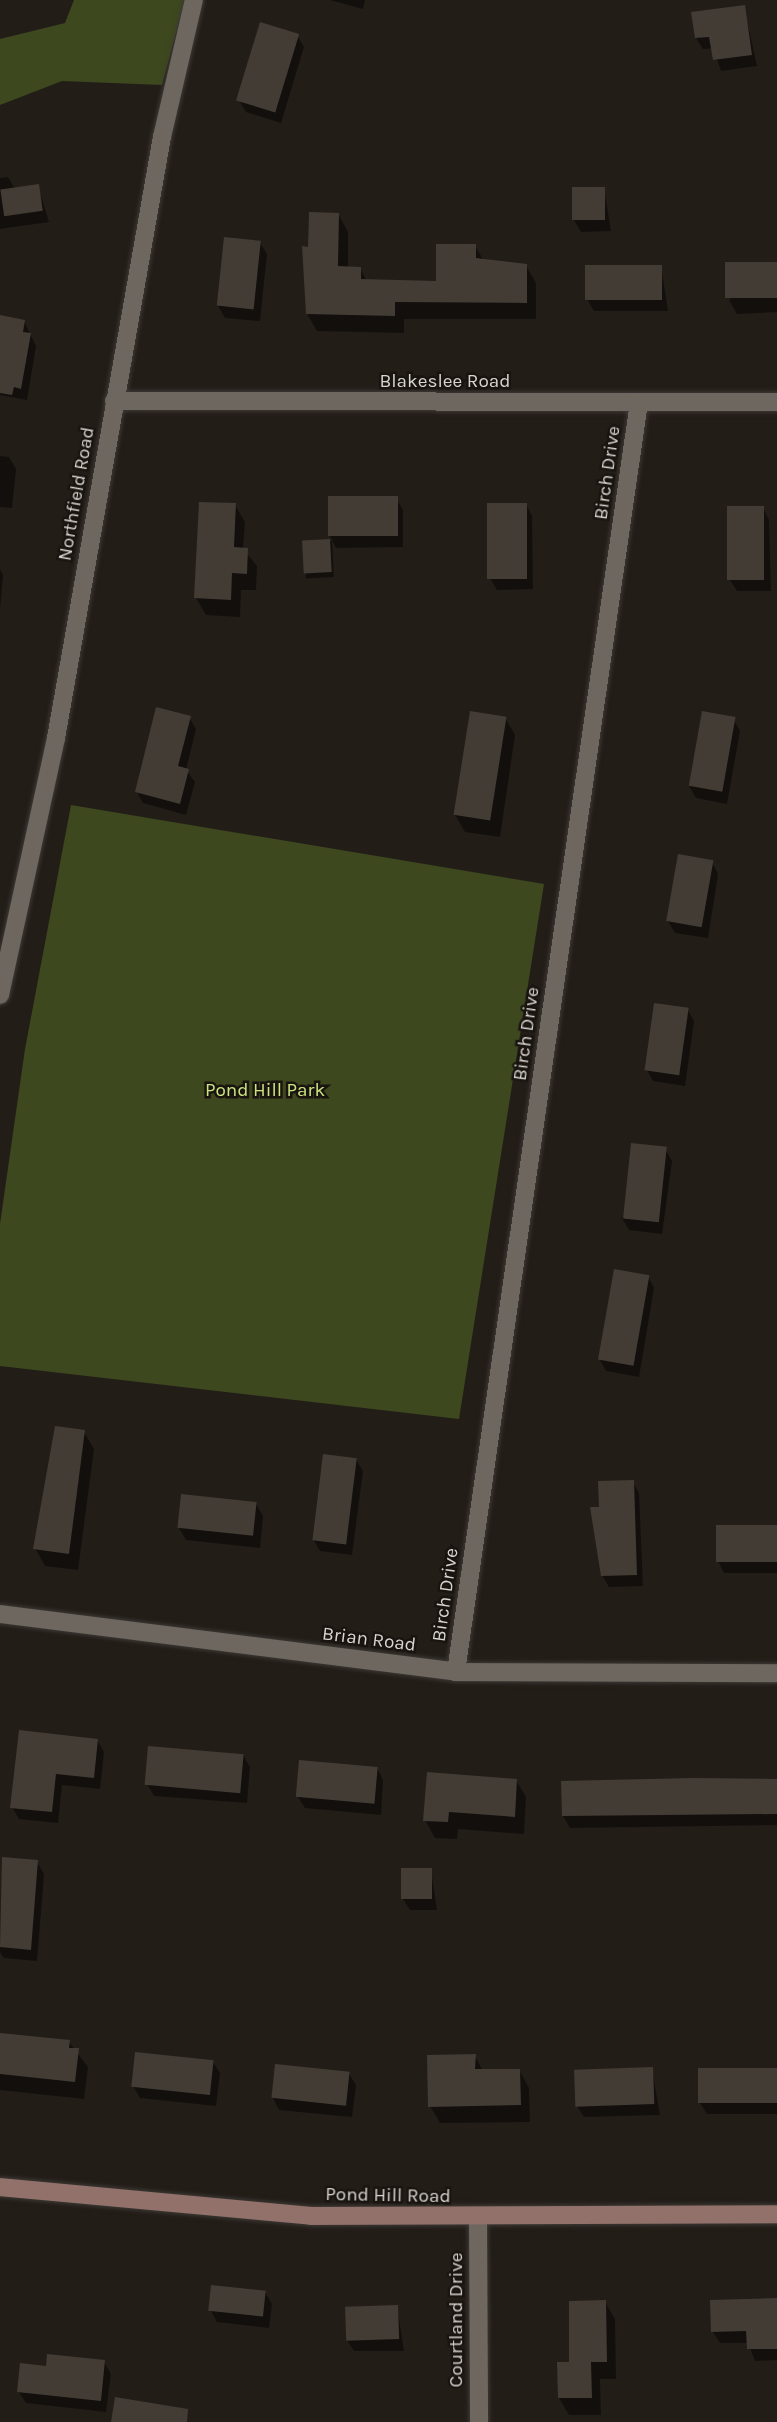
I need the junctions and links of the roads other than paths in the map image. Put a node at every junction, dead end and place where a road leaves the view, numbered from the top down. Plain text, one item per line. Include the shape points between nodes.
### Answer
1 (194, 0) edge
2 (114, 401) junction
3 (639, 402) junction
4 (777, 402) edge
5 (0, 995) edge
6 (0, 1614) edge
7 (456, 1672) junction
8 (777, 1673) edge
9 (0, 2187) edge
10 (777, 2214) edge
11 (478, 2218) junction
12 (478, 2422) edge

1 - 2 street, Northfield Road
2 - 3 street, Blakeslee Road
2 - 5 street, Northfield Road via 56,738
3 - 4 street, Blakeslee Road
3 - 7 street, Birch Drive
6 - 7 street, Brian Road
7 - 8 street, Brian Road
9 - 11 main road, Pond Hill Road via 312,2216
10 - 11 main road, Pond Hill Road
11 - 12 street, Courtland Drive

